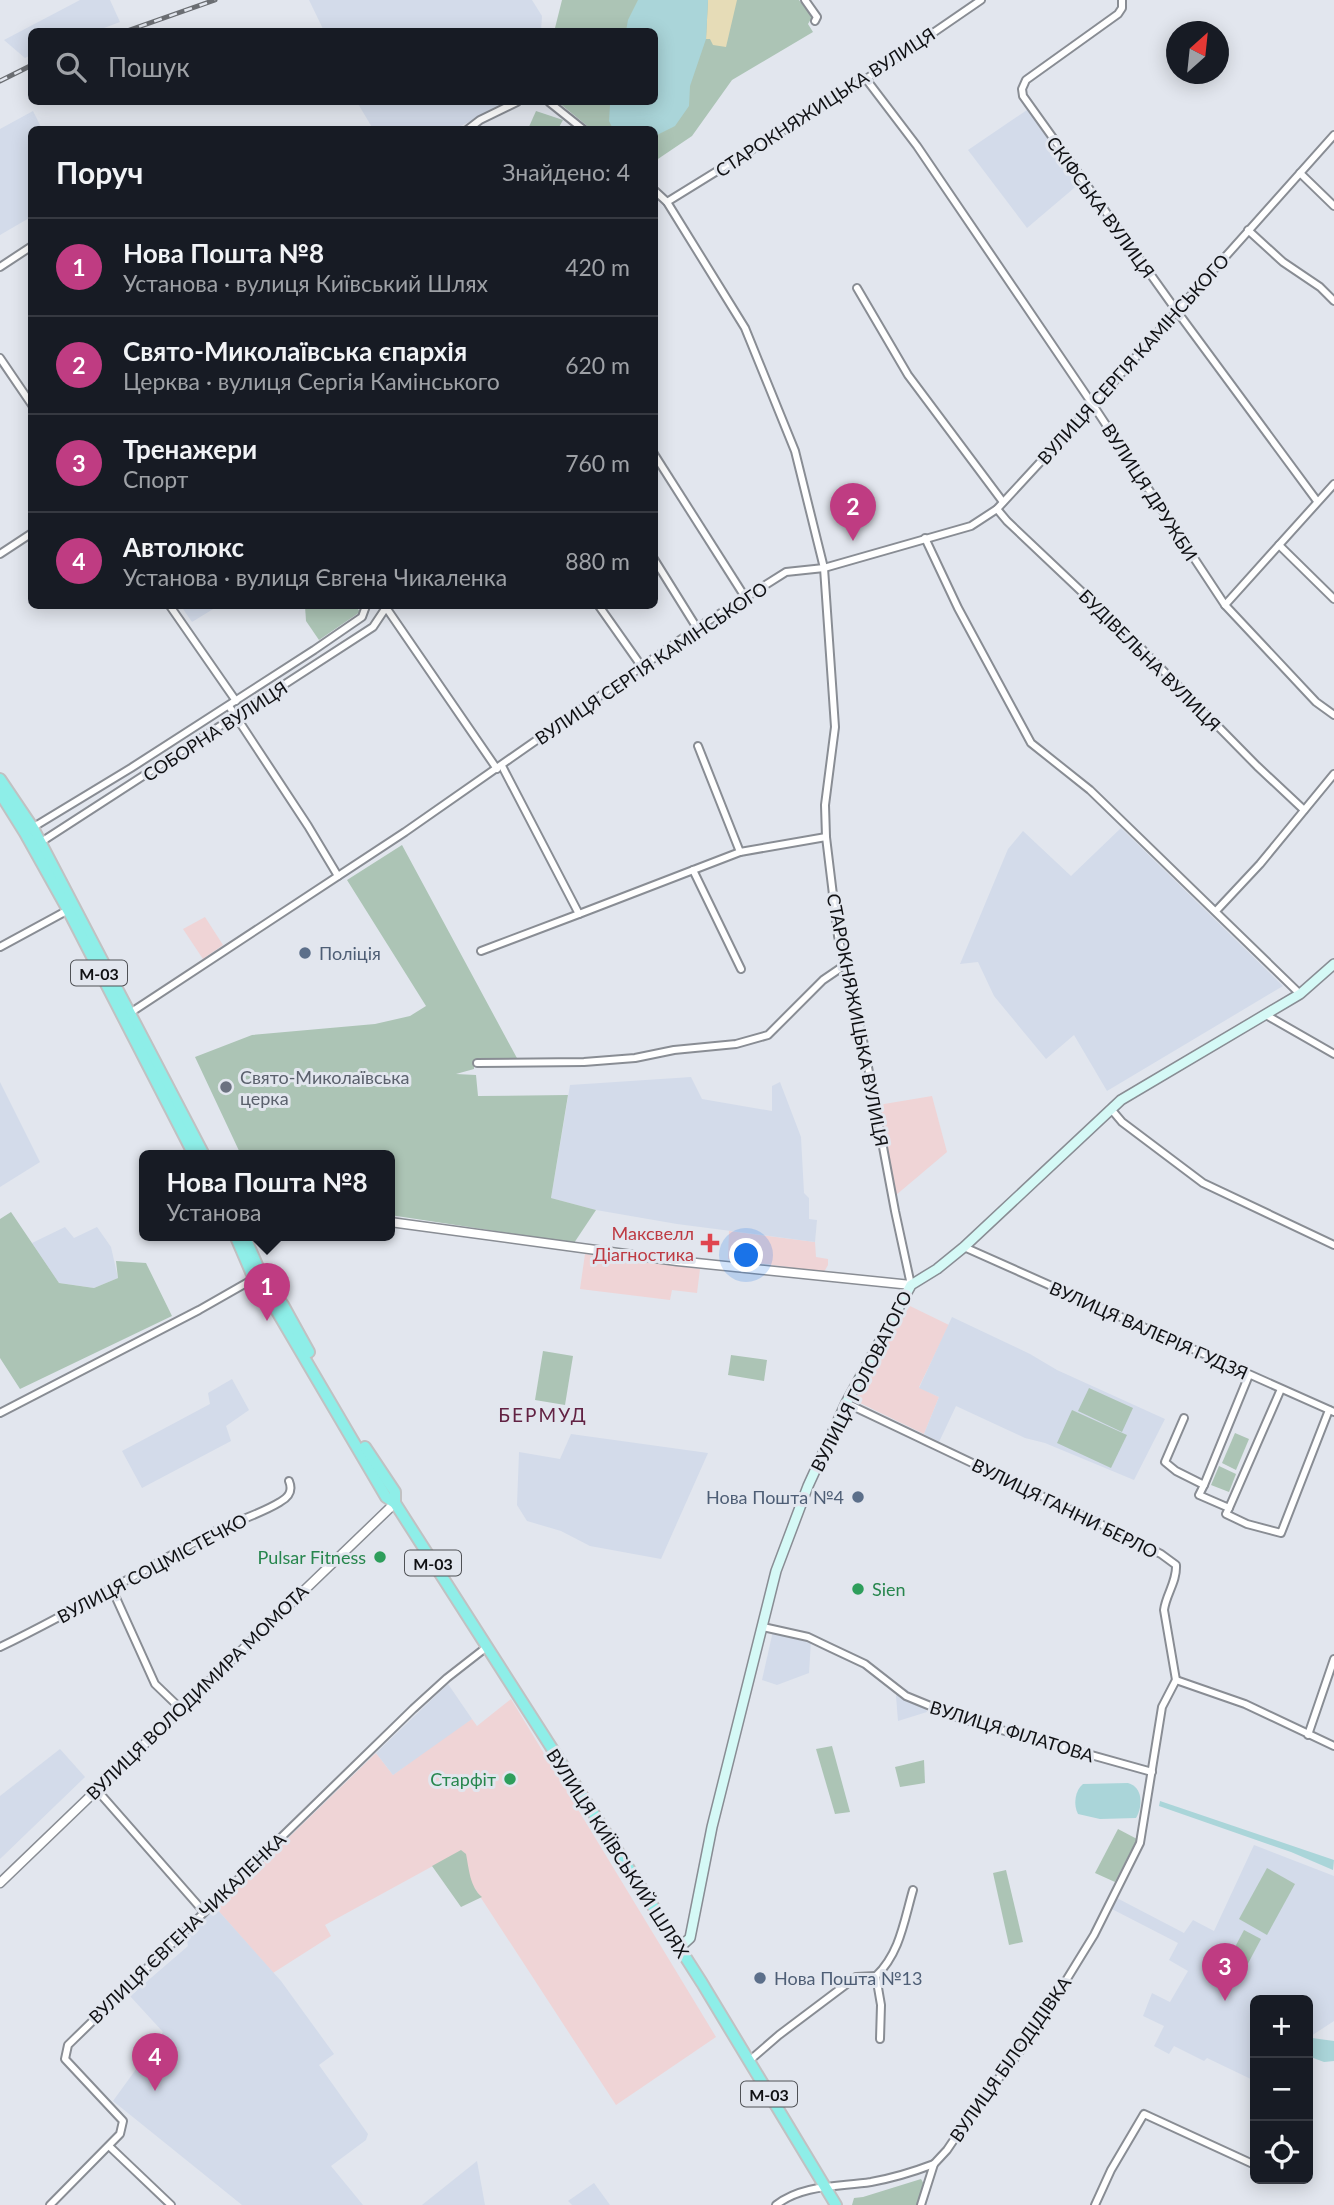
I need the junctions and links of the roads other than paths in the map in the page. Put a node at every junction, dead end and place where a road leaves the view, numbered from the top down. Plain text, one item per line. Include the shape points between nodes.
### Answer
1 (805, 0) edge
2 (981, 0) edge
3 (1122, 0) edge
4 (815, 20) dead end
5 (866, 79) junction
6 (511, 105) edge
7 (553, 105) edge
8 (473, 126) edge
9 (579, 126) edge
10 (1334, 135) edge
11 (1300, 173) junction
12 (658, 194) edge
13 (667, 202) junction
14 (1334, 206) edge
15 (1248, 230) junction
16 (28, 249) edge
17 (0, 267) edge
18 (857, 288) dead end
19 (1334, 302) edge
20 (1176, 310) junction
21 (0, 358) edge
22 (28, 399) edge
23 (1093, 405) junction
24 (658, 460) edge
25 (1334, 484) edge
26 (1317, 501) junction
27 (1003, 502) junction
28 (997, 509) junction
29 (28, 536) edge
30 (925, 538) junction
31 (1279, 545) junction
32 (0, 554) edge
33 (658, 565) edge
34 (824, 568) junction
35 (745, 597) junction
36 (1334, 599) edge
37 (1225, 606) junction
38 (172, 609) edge
39 (365, 609) edge
40 (384, 609) edge
41 (388, 609) edge
42 (601, 609) edge
43 (697, 628) junction
44 (642, 667) junction
45 (236, 701) junction
46 (229, 706) junction
47 (1334, 715) edge
48 (237, 718) junction
49 (698, 746) dead end
50 (499, 767) junction
51 (1334, 774) edge
52 (0, 779) edge
53 (0, 793) edge
54 (1304, 810) junction
55 (29, 830) junction
56 (825, 837) junction
57 (37, 845) junction
58 (740, 852) junction
59 (693, 870) junction
60 (338, 876) junction
61 (71, 908) junction
62 (1216, 911) junction
63 (579, 914) junction
64 (0, 947) edge
65 (481, 951) dead end
66 (1334, 964) edge
67 (845, 965) junction
68 (741, 969) dead end
69 (1300, 994) junction
70 (126, 1015) junction
71 (1266, 1015) junction
72 (1334, 1055) edge
73 (477, 1063) dead end
74 (1111, 1110) junction
75 (192, 1150) edge
76 (201, 1150) edge
77 (395, 1223) edge
78 (237, 1241) edge
79 (246, 1241) edge
80 (1334, 1245) edge
81 (964, 1247) junction
82 (258, 1277) junction
83 (911, 1284) junction
84 (1249, 1375) junction
85 (1281, 1389) junction
86 (846, 1403) junction
87 (1332, 1411) edge
88 (0, 1413) edge
89 (1184, 1418) dead end
90 (289, 1481) dead end
91 (1204, 1485) junction
92 (395, 1503) junction
93 (1229, 1508) junction
94 (112, 1589) junction
95 (762, 1627) junction
96 (488, 1646) junction
97 (0, 1647) edge
98 (1334, 1659) edge
99 (1176, 1680) junction
100 (181, 1709) junction
101 (1308, 1735) junction
102 (1334, 1746) edge
103 (1152, 1772) junction
104 (96, 1789) junction
105 (0, 1883) edge
106 (913, 1890) dead end
107 (204, 1912) junction
108 (679, 1948) junction
109 (876, 1976) junction
110 (880, 2039) dead end
111 (749, 2061) junction
112 (109, 2146) junction
113 (1250, 2163) edge
114 (934, 2164) junction
115 (826, 2187) junction
116 (50, 2205) edge
117 (172, 2205) edge
118 (776, 2205) edge
119 (836, 2205) edge
120 (921, 2205) edge
121 (1095, 2205) edge

1 - 4 street
2 - 5 street, СТАРОКНЯЖИЦЬКА ВУЛИЦЯ
3 - 20 street, СКІФСЬКА ВУЛИЦЯ via 1118,14 1029,77 1021,89
5 - 13 street, СТАРОКНЯЖИЦЬКА ВУЛИЦЯ
5 - 23 street, ВУЛИЦЯ ДРУЖБИ via 917,146
6 - 8 street
7 - 9 street
10 - 11 street, ВУЛИЦЯ СЕРГІЯ КАМІНСЬКОГО
11 - 14 street
11 - 15 street, ВУЛИЦЯ СЕРГІЯ КАМІНСЬКОГО
12 - 13 street, СТАРОКНЯЖИЦЬКА ВУЛИЦЯ
13 - 34 street, СТАРОКНЯЖИЦЬКА ВУЛИЦЯ via 746,328 795,451
15 - 19 street
15 - 20 street, ВУЛИЦЯ СЕРГІЯ КАМІНСЬКОГО
16 - 17 street
18 - 27 street via 908,375
20 - 23 street, ВУЛИЦЯ СЕРГІЯ КАМІНСЬКОГО
20 - 26 street, СКІФСЬКА ВУЛИЦЯ
21 - 22 street
23 - 27 street, ВУЛИЦЯ СЕРГІЯ КАМІНСЬКОГО
23 - 37 street, ВУЛИЦЯ ДРУЖБИ
24 - 35 street
25 - 26 street
26 - 31 street
27 - 28 street, ВУЛИЦЯ СЕРГІЯ КАМІНСЬКОГО
28 - 30 street, ВУЛИЦЯ СЕРГІЯ КАМІНСЬКОГО via 971,526
28 - 54 street, БУДІВЕЛЬНА ВУЛИЦЯ
29 - 32 street
30 - 34 street, ВУЛИЦЯ СЕРГІЯ КАМІНСЬКОГО
30 - 62 street via 1031,743 1090,790
31 - 36 street
31 - 37 street
33 - 43 street
34 - 35 street, ВУЛИЦЯ СЕРГІЯ КАМІНСЬКОГО via 786,572
34 - 56 street, СТАРОКНЯЖИЦЬКА ВУЛИЦЯ via 835,727
35 - 43 street, ВУЛИЦЯ СЕРГІЯ КАМІНСЬКОГО
37 - 47 street, ВУЛИЦЯ ДРУЖБИ via 1316,702
38 - 45 street
39 - 45 street, СОБОРНА ВУЛИЦЯ via 362,617
40 - 48 street, СОБОРНА ВУЛИЦЯ via 373,627
41 - 50 street
42 - 44 street
43 - 44 street, ВУЛИЦЯ СЕРГІЯ КАМІНСЬКОГО
44 - 50 street, ВУЛИЦЯ СЕРГІЯ КАМІНСЬКОГО
45 - 46 street, СОБОРНА ВУЛИЦЯ
46 - 48 street
46 - 55 street, СОБОРНА ВУЛИЦЯ
48 - 57 street, СОБОРНА ВУЛИЦЯ
48 - 60 street
49 - 58 street
50 - 60 street, ВУЛИЦЯ СЕРГІЯ КАМІНСЬКОГО
50 - 63 street
51 - 54 street
52 - 55 highway, М-03
53 - 55 highway, М-03
54 - 62 street
55 - 57 highway, М-03
56 - 58 street
56 - 67 street, СТАРОКНЯЖИЦЬКА ВУЛИЦЯ
57 - 61 highway, М-03
58 - 59 street
59 - 63 street
59 - 68 street
60 - 70 street, ВУЛИЦЯ СЕРГІЯ КАМІНСЬКОГО
61 - 64 street
61 - 70 highway, М-03
62 - 69 street
63 - 65 street
66 - 69 main road, ВУЛИЦЯ ГОЛОВАТОГО
67 - 73 street via 823,980 768,1035 736,1044 584,1062
67 - 83 street, СТАРОКНЯЖИЦЬКА ВУЛИЦЯ
69 - 71 main road, ВУЛИЦЯ ГОЛОВАТОГО
70 - 75 highway, М-03
70 - 76 highway, М-03
71 - 72 street
71 - 74 main road, ВУЛИЦЯ ГОЛОВАТОГО via 1137,1089
74 - 80 street via 1203,1183
74 - 81 main road, ВУЛИЦЯ ГОЛОВАТОГО
77 - 83 street via 677,1261
78 - 82 highway, ВУЛИЦЯ КИЇВСЬКИЙ ШЛЯХ / М-03
79 - 82 highway, ВУЛИЦЯ КИЇВСЬКИЙ ШЛЯХ / М-03
81 - 83 main road, ВУЛИЦЯ ГОЛОВАТОГО
81 - 84 street, ВУЛИЦЯ ВАЛЕРІЯ ГУДЗЯ
82 - 88 street
82 - 92 highway, ВУЛИЦЯ КИЇВСЬКИЙ ШЛЯХ / М-03 via 283,1305 395,1492
83 - 86 main road, ВУЛИЦЯ ГОЛОВАТОГО
84 - 85 street, ВУЛИЦЯ ВАЛЕРІЯ ГУДЗЯ
84 - 91 street
85 - 87 street, ВУЛИЦЯ ВАЛЕРІЯ ГУДЗЯ
85 - 93 street
86 - 95 main road, ВУЛИЦЯ ГОЛОВАТОГО via 778,1565
86 - 99 street, ВУЛИЦЯ ГАННИ БЕРЛО via 1113,1530 1176,1565 1177,1575 1164,1610
87 - 93 street via 1281,1533 1226,1514
89 - 91 street via 1165,1462
90 - 94 street, ВУЛИЦЯ СОЦМІСТЕЧКО via 292,1490 281,1502 214,1532
91 - 93 street via 1199,1494
92 - 96 highway, ВУЛИЦЯ КИЇВСЬКИЙ ШЛЯХ / М-03
92 - 100 street, ВУЛИЦЯ ВОЛОДИМИРА МОМОТА
94 - 97 street, ВУЛИЦЯ СОЦМІСТЕЧКО
94 - 100 street via 155,1684
95 - 103 street, ВУЛИЦЯ ФІЛАТОВА via 808,1637 865,1664 906,1696 962,1719
95 - 108 main road, ВУЛИЦЯ ГОЛОВАТОГО via 712,1827 690,1938
96 - 107 street, ВУЛИЦЯ ЄВГЕНА ЧИКАЛЕНКА via 413,1709
96 - 108 highway, ВУЛИЦЯ КИЇВСЬКИЙ ШЛЯХ / М-03
98 - 101 street
99 - 101 street via 1245,1704
99 - 103 street, ВУЛИЦЯ БІЛОДІДІВКА via 1163,1707
100 - 104 street, ВУЛИЦЯ ВОЛОДИМИРА МОМОТА
101 - 102 street
103 - 114 street, ВУЛИЦЯ БІЛОДІДІВКА via 1140,1843 1094,1935 1013,2062
104 - 105 street, ВУЛИЦЯ ВОЛОДИМИРА МОМОТА
104 - 107 street
106 - 109 street via 895,1951
107 - 112 street, ВУЛИЦЯ ЄВГЕНА ЧИКАЛЕНКА via 68,2045 65,2059 123,2120 121,2134
108 - 111 highway, ВУЛИЦЯ КИЇВСЬКИЙ ШЛЯХ / М-03
109 - 110 street
109 - 111 street via 856,1977
111 - 115 highway, ВУЛИЦЯ КИЇВСЬКИЙ ШЛЯХ / М-03
112 - 116 street, ВУЛИЦЯ ЄВГЕНА ЧИКАЛЕНКА
112 - 117 street
113 - 121 street via 1144,2114
114 - 115 street via 900,2176
114 - 120 street, ВУЛИЦЯ БІЛОДІДІВКА
115 - 118 street via 795,2194
115 - 119 highway, ВУЛИЦЯ КИЇВСЬКИЙ ШЛЯХ / М-03

